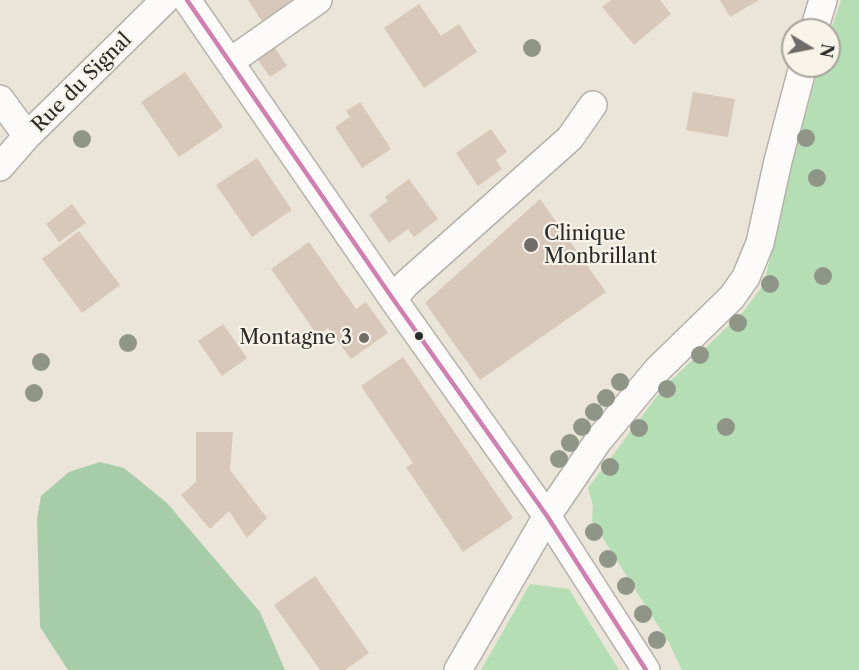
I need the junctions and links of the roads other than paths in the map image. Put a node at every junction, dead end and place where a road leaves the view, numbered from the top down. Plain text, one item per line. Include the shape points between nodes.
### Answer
1 (165, 0) edge
2 (187, 0) edge
3 (318, 0) edge
4 (823, 0) edge
5 (818, 18) edge
6 (231, 61) junction
7 (800, 78) edge
8 (0, 99) edge
9 (593, 105) dead end
10 (27, 136) junction
11 (0, 166) edge
12 (393, 299) junction
13 (547, 516) junction
14 (458, 670) edge
15 (646, 670) edge

1 - 10 street, Rue du Signal
2 - 6 street
3 - 6 street
4 - 5 street
6 - 12 street
7 - 13 street via 760,243 746,277 732,297 649,379 598,441
8 - 10 street
9 - 12 street via 570,138
10 - 11 street, Rue du Signal
12 - 13 street
13 - 14 street
13 - 15 street

